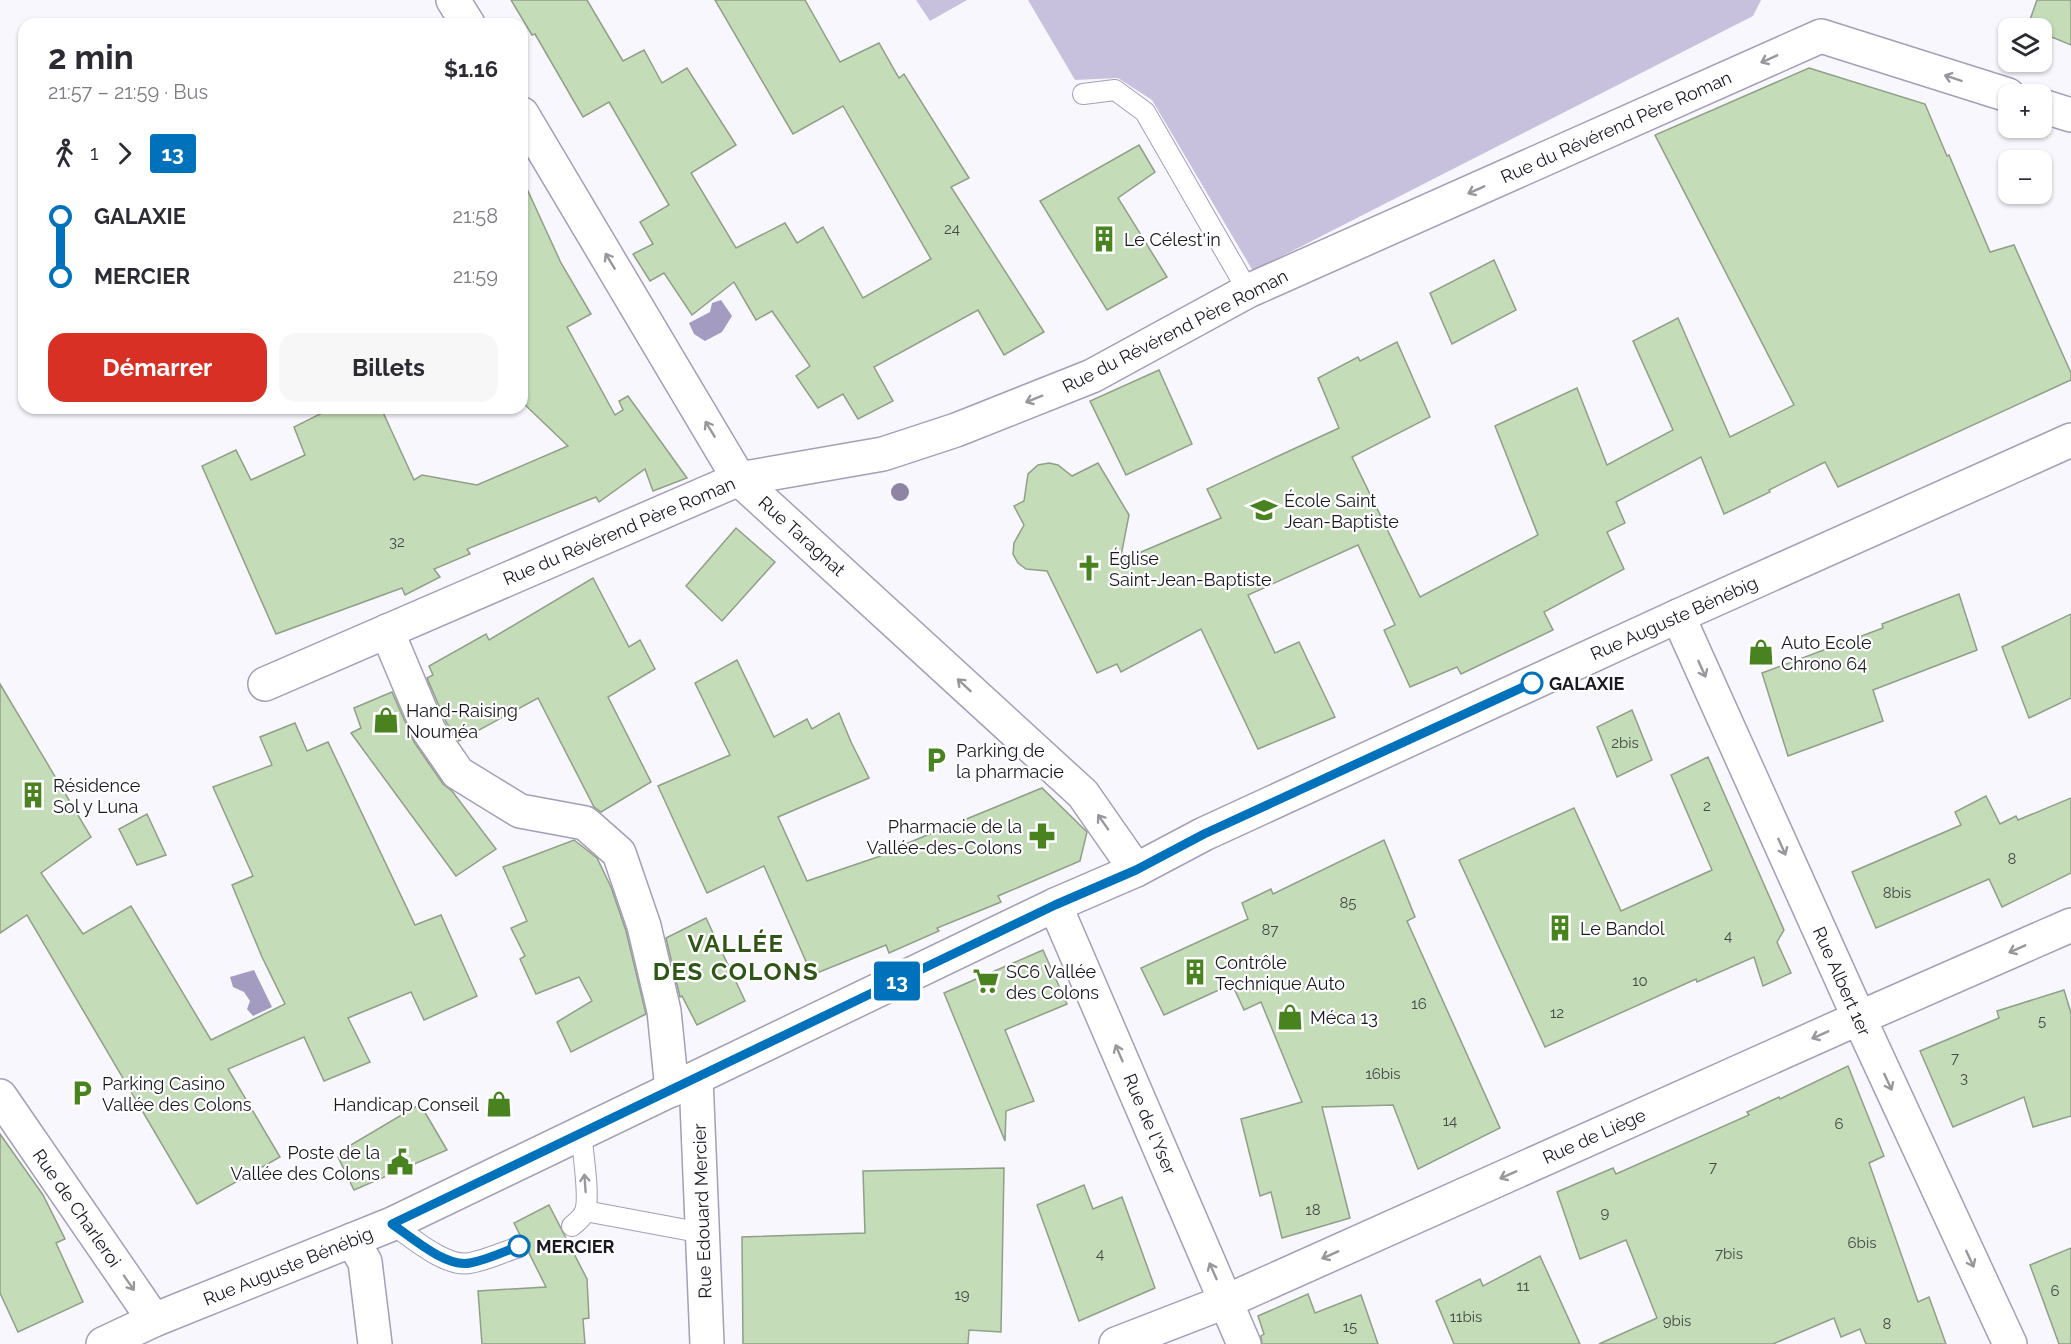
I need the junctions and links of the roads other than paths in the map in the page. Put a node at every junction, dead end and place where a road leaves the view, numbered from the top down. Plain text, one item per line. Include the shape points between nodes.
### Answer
1 (453, 0) edge
2 (464, 18) edge
3 (1998, 92) edge
4 (1083, 94) dead end
5 (2052, 109) edge
6 (2071, 115) edge
7 (528, 127) edge
8 (1248, 291) junction
9 (2071, 440) edge
10 (740, 479) junction
11 (1678, 616) junction
12 (387, 631) junction
13 (265, 684) dead end
14 (1136, 870) junction
15 (1055, 905) junction
16 (2071, 925) edge
17 (1858, 1018) junction
18 (684, 1084) junction
19 (0, 1096) edge
20 (581, 1134) junction
21 (585, 1210) junction
22 (392, 1224) junction
23 (572, 1226) dead end
24 (702, 1233) junction
25 (352, 1240) junction
26 (519, 1246) dead end
27 (1227, 1301) junction
28 (154, 1320) junction
29 (103, 1344) edge
30 (375, 1344) edge
31 (707, 1344) edge
32 (1116, 1344) edge
33 (1244, 1344) edge
34 (2010, 1344) edge

1 - 2 street
3 -> 8 street, Rue du Révérend Père Roman via 1821,36
4 - 8 lane via 1114,90 1145,112
5 - 6 street
10 -> 7 street, Rue Taragnat
8 -> 10 street, Rue du Révérend Père Roman via 1092,376 956,430 883,454
9 - 11 street, Rue Auguste Bénébig
10 - 12 street, Rue du Révérend Père Roman
14 -> 10 street, Rue Taragnat via 1083,795
11 - 14 street, Rue Auguste Bénébig via 1204,834
11 -> 17 street, Rue Albert 1er
12 - 13 street, Rue du Révérend Père Roman
12 - 18 street, Rue Edouard Mercier via 429,731 458,773 520,811 585,823 619,853 644,926
14 - 15 street, Rue Auguste Bénébig
15 - 18 street, Rue Auguste Bénébig
27 -> 15 street, Rue de l'Yser
16 -> 17 street, Rue de Liège
17 -> 27 street, Rue de Liège
17 -> 34 street, Rue Albert 1er
18 - 20 street, Rue Auguste Bénébig
18 - 24 street, Rue Edouard Mercier
19 -> 28 street, Rue de Charleroi
21 -> 20 lane
20 - 22 street, Rue Auguste Bénébig
21 - 23 lane
21 - 24 lane
22 - 25 street, Rue Auguste Bénébig
22 - 26 lane via 451,1262 469,1264
24 - 31 street, Rue Edouard Mercier
25 - 28 street, Rue Auguste Bénébig
25 - 30 street via 365,1262
27 - 32 street, Rue de Liège
27 - 33 street, Rue de l'Yser
28 - 29 street, Rue Auguste Bénébig

